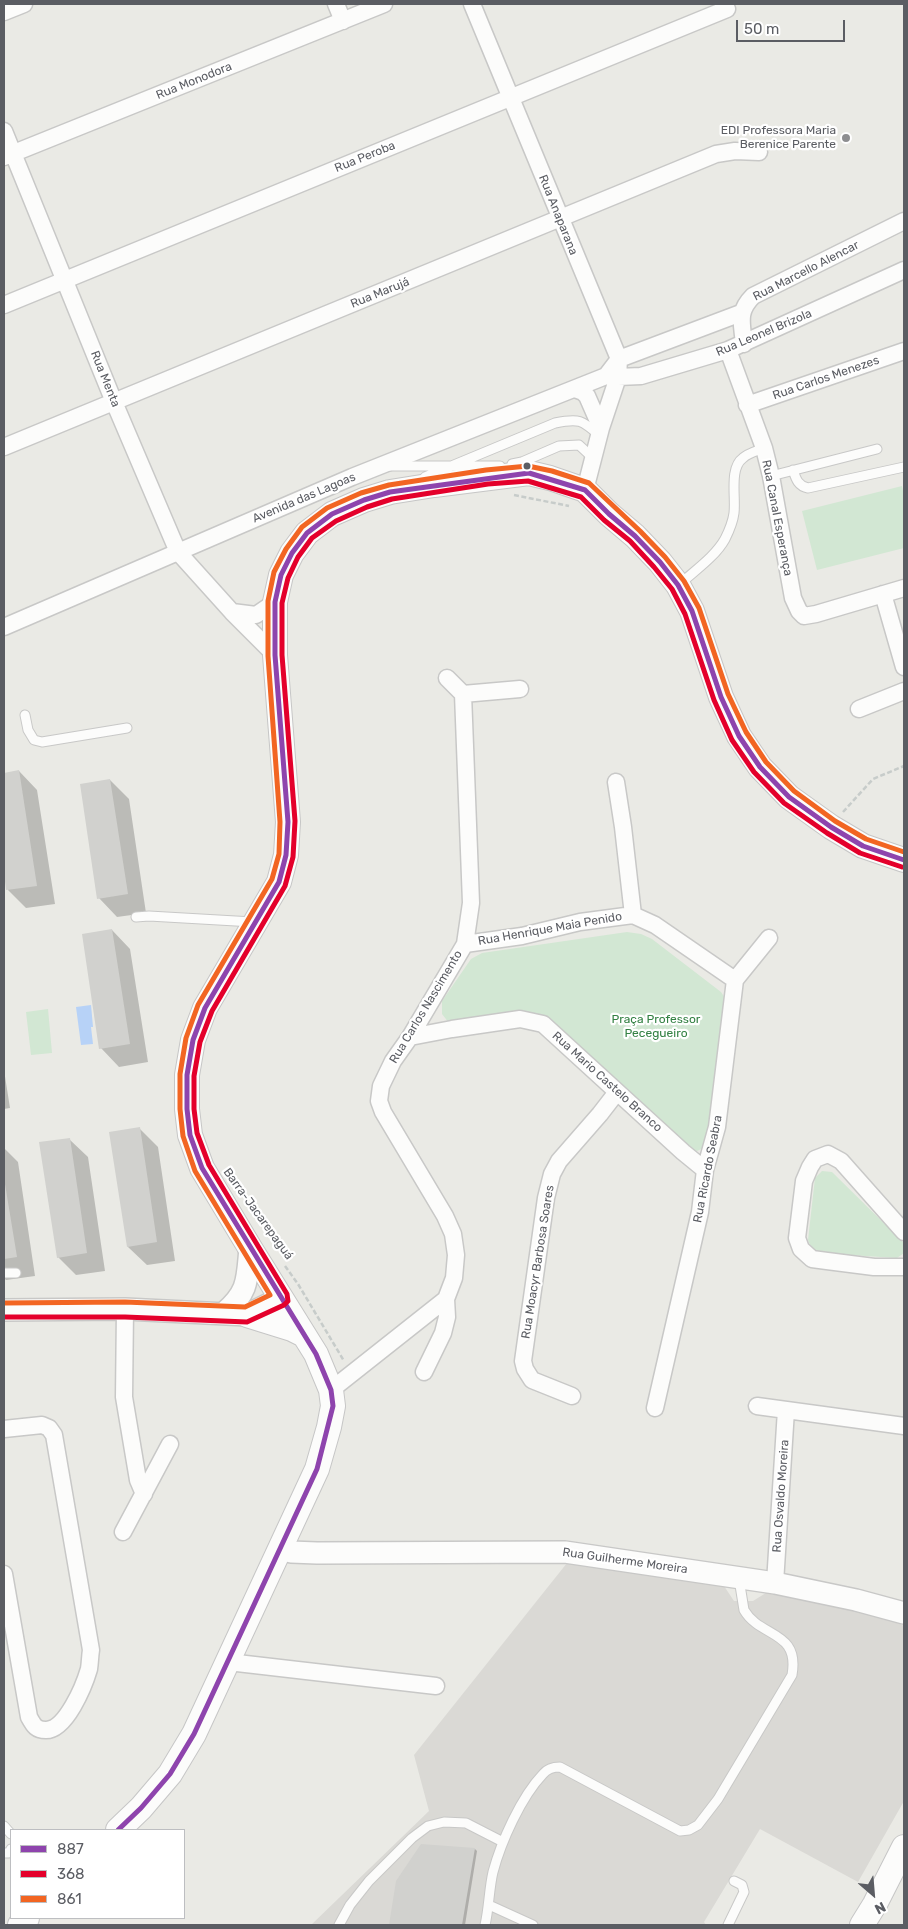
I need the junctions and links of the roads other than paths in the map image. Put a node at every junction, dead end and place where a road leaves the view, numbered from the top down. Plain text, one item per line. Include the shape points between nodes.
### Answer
1 (24, 4) edge
2 (336, 4) edge
3 (384, 4) edge
4 (472, 4) edge
5 (727, 9) dead end
6 (4, 12) edge
7 (343, 20) junction
8 (510, 98) junction
9 (4, 131) edge
10 (759, 152) dead end
11 (8, 155) edge
12 (560, 219) junction
13 (904, 221) edge
14 (904, 270) edge
15 (66, 280) junction
16 (4, 305) edge
17 (741, 312) junction
18 (744, 344) junction
19 (728, 350) junction
20 (904, 355) edge
21 (619, 359) junction
22 (612, 376) junction
23 (575, 389) junction
24 (114, 402) junction
25 (747, 405) junction
26 (600, 431) junction
27 (4, 448) edge
28 (764, 448) junction
29 (877, 449) dead end
30 (594, 458) junction
31 (452, 466) junction
32 (378, 467) junction
33 (904, 467) edge
34 (793, 470) junction
35 (771, 476) junction
36 (390, 492) junction
37 (579, 498) junction
38 (178, 552) junction
39 (678, 585) junction
40 (904, 588) edge
41 (883, 594) junction
42 (274, 602) junction
43 (232, 612) junction
44 (4, 627) edge
45 (275, 655) junction
46 (904, 667) edge
47 (447, 678) dead end
48 (520, 689) dead end
49 (904, 690) edge
50 (463, 694) junction
51 (859, 708) dead end
52 (25, 715) dead end
53 (127, 728) dead end
54 (616, 782) dead end
55 (904, 860) edge
56 (632, 915) junction
57 (136, 918) dead end
58 (256, 922) junction
59 (769, 938) dead end
60 (465, 944) junction
61 (735, 980) junction
62 (410, 1037) junction
63 (617, 1092) junction
64 (705, 1170) junction
65 (904, 1232) edge
66 (250, 1248) junction
67 (904, 1267) edge
68 (4, 1273) edge
69 (16, 1273) dead end
70 (281, 1298) junction
71 (446, 1299) junction
72 (125, 1308) junction
73 (4, 1310) edge
74 (235, 1314) junction
75 (304, 1335) junction
76 (424, 1372) dead end
77 (339, 1384) junction
78 (572, 1396) dead end
79 (757, 1406) dead end
80 (655, 1408) dead end
81 (786, 1410) junction
82 (904, 1426) edge
83 (4, 1429) edge
84 (170, 1444) dead end
85 (144, 1494) junction
86 (123, 1532) dead end
87 (281, 1550) junction
88 (4, 1574) edge
89 (739, 1577) junction
90 (775, 1582) junction
91 (904, 1613) edge
92 (227, 1660) junction
93 (436, 1686) dead end
94 (119, 1829) edge
95 (502, 1842) junction
96 (904, 1847) edge
97 (734, 1881) dead end
98 (489, 1906) junction
99 (339, 1925) edge
100 (485, 1925) edge
101 (533, 1925) edge
102 (728, 1925) edge
103 (862, 1925) edge

1 - 6 street
2 - 7 street
3 - 7 street, Rua Monodora
4 - 8 street, Rua Anaparana
5 - 8 street, Rua Peroba
7 - 11 street, Rua Monodora
8 - 12 street, Rua Anaparana
8 - 15 street, Rua Peroba
9 - 11 street, Rua Menta
10 - 12 street, Rua Marujá via 716,154
11 - 15 street, Rua Menta
12 - 21 street, Rua Anaparana
12 - 24 street, Rua Marujá
13 - 17 street, Rua Marcello Alencar via 753,296
14 - 18 street, Rua Leonel Brizola
15 - 16 street, Rua Peroba
15 - 24 street, Rua Menta
17 - 18 street, Rua Marcello Alencar
17 - 21 street
18 - 19 street, Rua Leonel Brizola
19 - 22 street, Rua Leonel Brizola via 641,376
19 - 25 street, Rua Canal Esperança
20 - 25 street, Rua Carlos Menezes
21 - 22 street, Avenida das Lagoas
22 - 23 street, Avenida das Lagoas
22 - 26 street
23 - 26 street via 587,396
23 - 32 street, Avenida das Lagoas
24 - 27 street, Rua Marujá
24 - 38 street, Rua Menta
25 - 28 street, Rua Canal Esperança
26 - 30 street
26 - 31 lane via 583,421 563,421
28 - 35 street, Rua Canal Esperança
28 - 39 lane via 743,457 737,464 734,515 725,539 714,554
29 - 34 lane
30 - 31 lane via 579,445 559,446 522,462 497,467
30 - 37 street
31 - 32 lane
31 - 36 lane
32 - 38 street, Avenida das Lagoas
33 - 34 lane via 808,488 799,484
34 - 35 lane
35 - 41 street, Rua Canal Esperança via 793,598 799,611 804,616 816,614
36 - 37 main road via 529,473 550,478
36 - 42 main road via 332,514 307,533 288,560
37 - 39 main road via 609,514 635,536
38 - 43 street, Rua Menta
38 - 44 street, Avenida das Lagoas
39 - 55 main road via 692,611 721,697 739,736 760,767 789,797 831,827 864,846
40 - 41 street
41 - 46 street
42 - 43 street via 256,615
42 - 45 main road
43 - 45 street, Rua Menta
45 - 58 main road via 288,822 286,855 279,882
47 - 50 street
48 - 50 street
49 - 51 street
50 - 60 street, Rua Carlos Nascimento via 471,904
52 - 53 lane via 34,740 42,742
54 - 56 street
56 - 60 street, Rua Henrique Maia Penido
56 - 61 street, Rua Henrique Maia Penido via 655,925
57 - 58 lane
58 - 66 main road via 205,1008 193,1040 187,1075 190,1135 202,1168
59 - 61 street
60 - 62 street, Rua Carlos Nascimento
61 - 64 street, Rua Ricardo Seabra via 717,1127
62 - 63 street, Rua Mario Castelo Branco via 520,1020 543,1024
62 - 71 street, Rua Carlos Nascimento via 393,1061 381,1086 379,1101 453,1234 456,1255 454,1278
63 - 64 street, Rua Mario Castelo Branco
63 - 78 street, Rua Moacyr Barbosa Soares via 559,1161 546,1198 523,1361 532,1380
64 - 80 street, Rua Ricardo Seabra via 700,1212
65 - 67 street via 841,1161 828,1154 815,1159 804,1181 797,1238 801,1249 812,1258 826,1261
66 - 70 main road
66 - 74 street via 246,1282 236,1302
68 - 69 lane
70 - 74 street
70 - 75 main road
71 - 76 street, Rua Carlos Nascimento via 447,1317 443,1333
71 - 77 street
72 - 73 street
72 - 74 street
72 - 85 street via 124,1397 138,1480
74 - 75 main road
75 - 77 main road
77 - 87 main road via 318,1469
79 - 81 street
81 - 82 street
81 - 90 street, Rua Osvaldo Moreira
83 - 88 street via 42,1425 54,1435 91,1650 82,1689 65,1719 51,1730 39,1730 29,1717
84 - 85 street
85 - 86 street
87 - 89 street, Rua Guilherme Moreira via 317,1553 565,1552
87 - 92 main road
89 - 90 street, Rua Guilherme Moreira
89 - 95 lane via 746,1614 787,1644 794,1655 794,1665 792,1675 723,1791 698,1825 680,1831 560,1767 553,1767 544,1772 525,1799
90 - 91 street, Rua Guilherme Moreira
92 - 93 street
92 - 94 main road via 194,1734 170,1774
95 - 98 lane
95 - 99 lane via 466,1823 444,1822 428,1826 369,1881
96 - 103 main road
97 - 102 lane via 742,1885 744,1892
98 - 100 lane
98 - 101 lane

